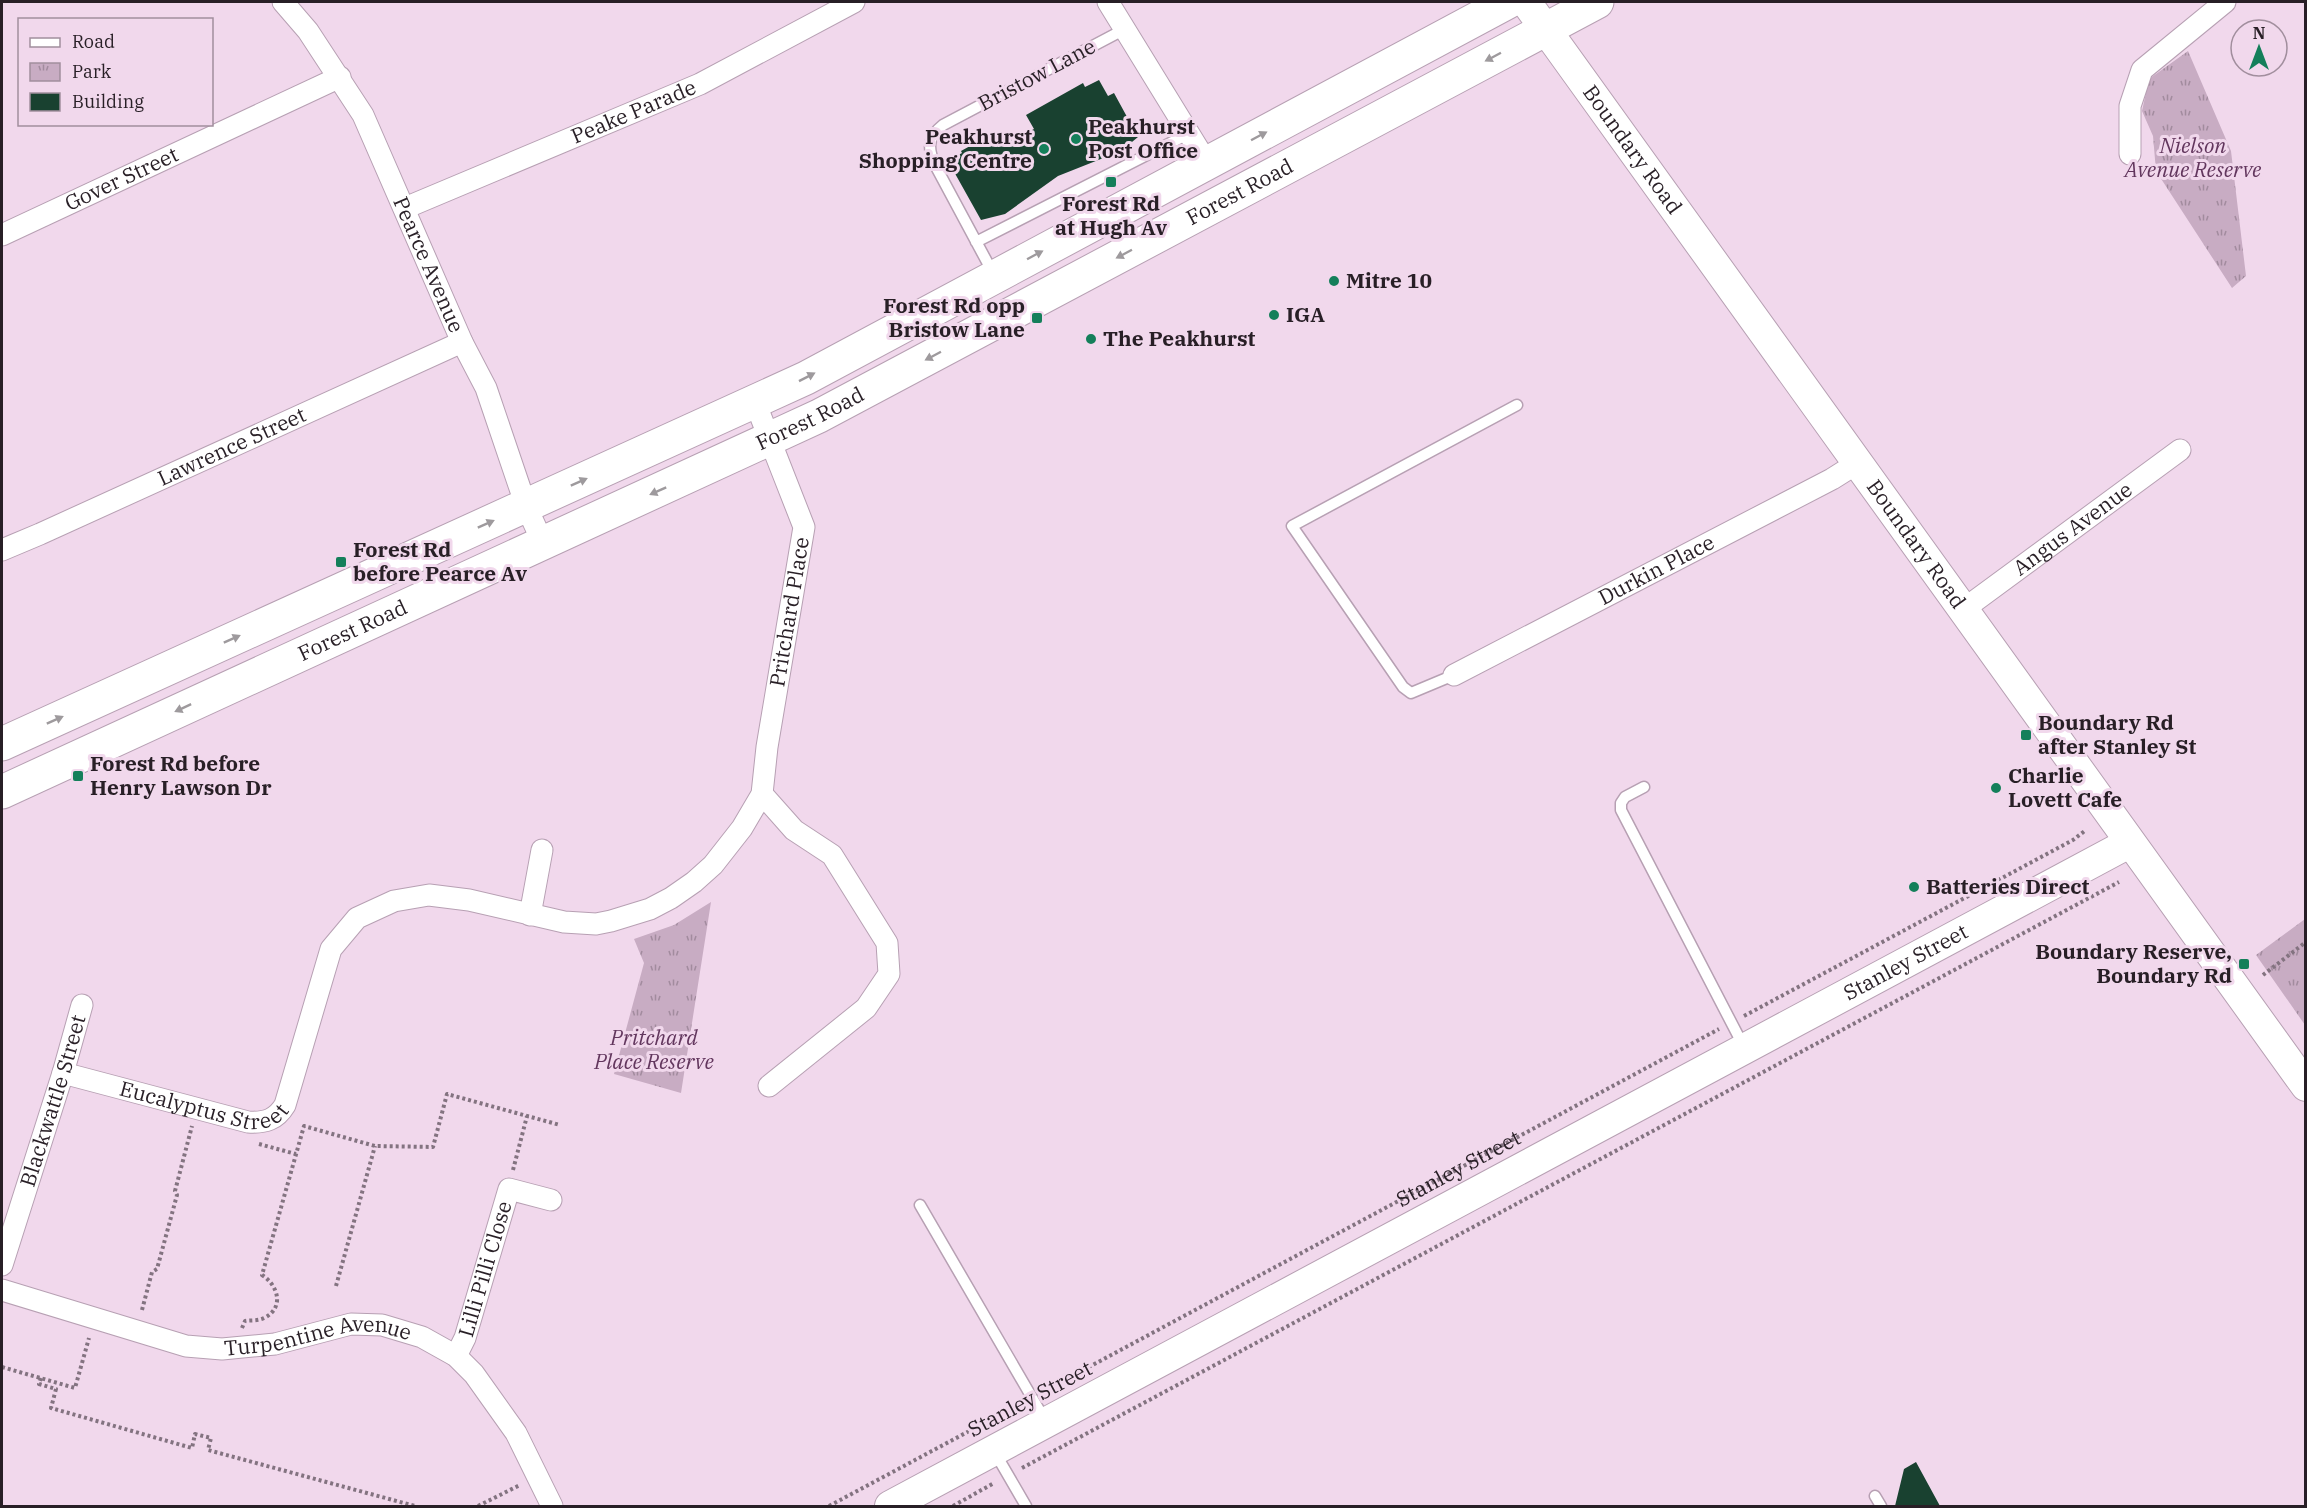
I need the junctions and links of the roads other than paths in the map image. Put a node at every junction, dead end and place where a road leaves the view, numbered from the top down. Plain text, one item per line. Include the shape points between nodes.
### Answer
1 (284, 2) edge
2 (854, 2) edge
3 (1108, 2) edge
4 (1460, 2) edge
5 (1508, 2) edge
6 (1526, 2) edge
7 (1597, 2) edge
8 (2225, 2) edge
9 (1125, 29) junction
10 (1544, 29) junction
11 (1411, 55) junction
12 (340, 77) junction
13 (1188, 134) junction
14 (2130, 154) dead end
15 (1207, 163) junction
16 (405, 208) junction
17 (2, 235) edge
18 (976, 242) junction
19 (994, 276) junction
20 (462, 342) junction
21 (755, 402) junction
22 (1517, 405) dead end
23 (771, 439) junction
24 (2180, 450) dead end
25 (1858, 462) junction
26 (526, 506) junction
27 (543, 543) junction
28 (2, 550) edge
29 (1964, 609) junction
30 (1454, 675) joint
31 (2, 744) edge
32 (1644, 788) dead end
33 (2, 792) edge
34 (762, 794) junction
35 (2129, 843) junction
36 (542, 850) dead end
37 (530, 915) junction
38 (331, 949) joint
39 (82, 1005) dead end
40 (1738, 1035) junction
41 (63, 1073) junction
42 (769, 1086) dead end
43 (2306, 1086) edge
44 (551, 1200) dead end
45 (920, 1205) dead end
46 (2, 1265) edge
47 (2, 1290) edge
48 (456, 1356) junction
49 (1047, 1422) junction
50 (1001, 1463) junction
51 (1875, 1496) dead end
52 (552, 1506) edge
53 (890, 1506) edge
54 (1026, 1506) edge
55 (1881, 1506) edge

1 - 12 street, Pearce Avenue
2 - 16 street, Peake Parade via 692,88
3 - 9 street
4 - 11 main road
5 - 11 main road, Forest Road
6 - 10 street, Boundary Road
7 - 10 main road, Forest Road
8 - 14 street via 2142,70 2130,106
9 - 13 street
9 - 18 lane, Bristow Lane via 943,124 930,138 930,154
10 -> 23 main road, Forest Road via 887,381
10 - 25 street, Boundary Road
15 -> 11 main road, Forest Road
12 - 16 street, Pearce Avenue via 363,115
12 - 17 street, Gover Street
13 - 15 street
13 - 18 lane
19 -> 15 main road, Forest Road
16 - 20 street, Pearce Avenue
18 - 19 lane, Bristow Lane
21 -> 19 main road, Forest Road via 845,358
20 - 26 street, Pearce Avenue via 486,388
20 - 28 street, Lawrence Street
21 - 23 street, Pritchard Place
26 -> 21 main road, Forest Road
22 - 30 lane via 1293,526 1403,687 1411,693
23 -> 27 main road, Forest Road
23 - 34 street, Pritchard Place via 804,527
24 - 29 street, Angus Avenue
25 - 29 street, Boundary Road
25 - 30 street, Durkin Place
26 - 27 street, Pearce Avenue
31 -> 26 main road, Forest Road
27 -> 33 main road, Forest Road
29 - 35 street, Boundary Road
32 - 40 lane via 1625,797 1621,810
34 - 37 street, Pritchard Place via 728,848 694,882 671,898 629,916 596,924
34 - 42 street via 794,830 832,855 887,943 889,974 866,1008
35 - 40 street, Stanley Street
35 - 43 street, Boundary Road
36 - 37 street
37 - 38 street, Pritchard Place via 470,900 413,897 357,918
38 - 41 street, Eucalyptus Street via 285,1105 271,1120 248,1122
39 - 41 street, Blackwattle Street
40 - 49 street, Stanley Street
41 - 46 street, Blackwattle Street
44 - 48 street, Lilli Pilli Close via 509,1189 465,1338
45 - 49 lane
47 - 48 street, Turpentine Avenue via 186,1346 222,1349 275,1344 351,1324 382,1325 422,1337
48 - 52 street, Turpentine Avenue via 474,1374 516,1433
49 - 50 street, Stanley Street
50 - 53 street, Stanley Street
50 - 54 lane
51 - 55 lane

